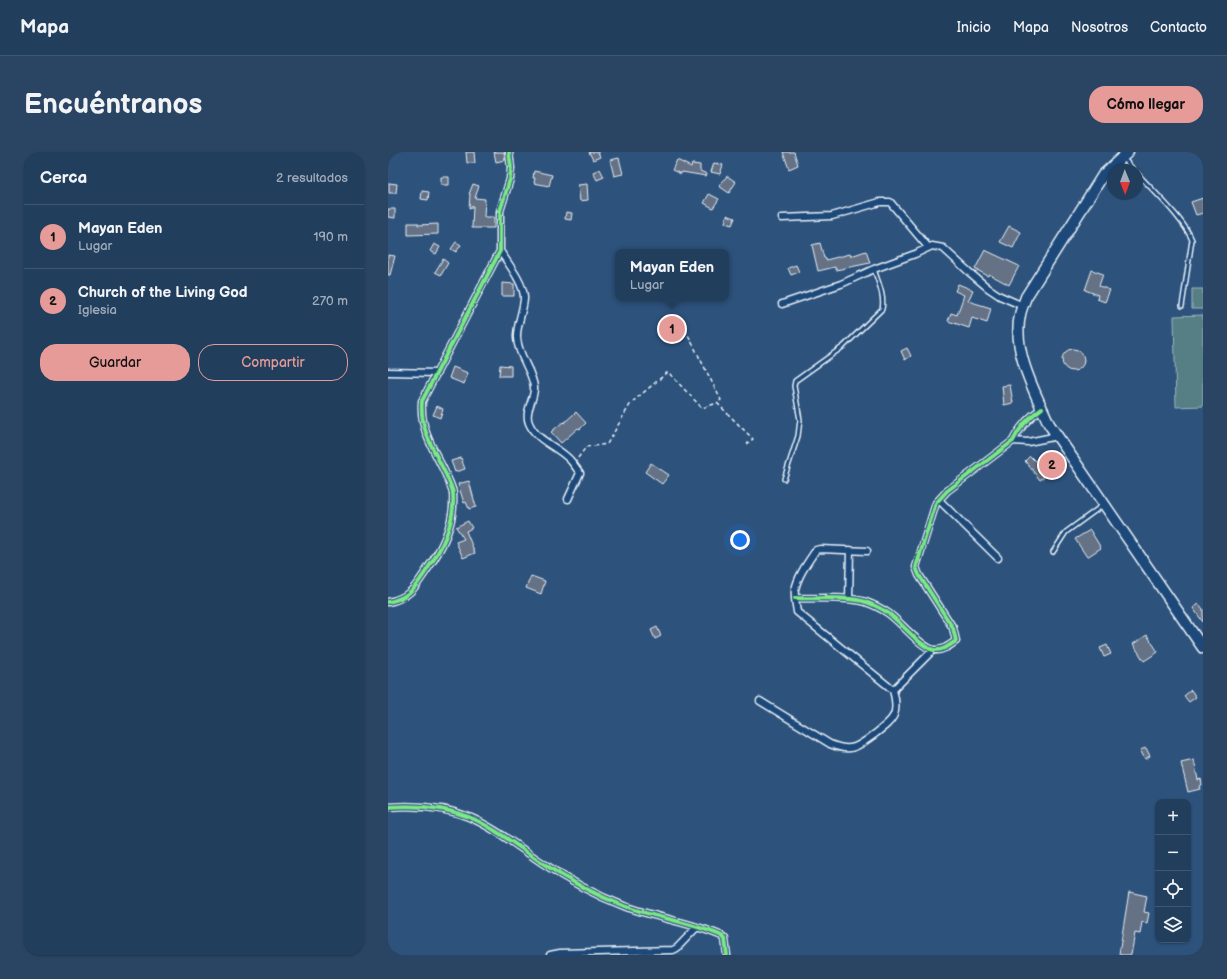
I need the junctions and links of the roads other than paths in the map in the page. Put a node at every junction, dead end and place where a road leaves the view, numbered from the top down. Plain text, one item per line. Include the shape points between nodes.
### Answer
1 (509, 152) edge
2 (1125, 155) edge
3 (1130, 164) edge
4 (1143, 180) edge
5 (782, 218) dead end
6 (928, 248) junction
7 (500, 250) junction
8 (874, 270) junction
9 (782, 304) dead end
10 (1023, 306) junction
11 (1182, 306) dead end
12 (388, 372) edge
13 (437, 373) junction
14 (1042, 408) junction
15 (1058, 436) junction
16 (1013, 441) junction
17 (784, 478) dead end
18 (568, 499) dead end
19 (939, 500) junction
20 (1104, 504) junction
21 (850, 550) junction
22 (867, 551) dead end
23 (1053, 552) dead end
24 (998, 558) dead end
25 (795, 598) junction
26 (849, 599) junction
27 (388, 602) edge
28 (1203, 648) edge
29 (933, 650) junction
30 (893, 690) junction
31 (760, 701) dead end
32 (388, 807) edge
33 (697, 927) junction
34 (550, 955) edge
35 (727, 955) edge

1 - 7 street via 510,179 500,211
2 - 3 lane
2 - 10 main road via 1103,175 1026,297
4 - 11 lane via 1182,222 1192,240
5 - 6 street via 832,216 880,202 890,202
6 - 8 street
6 - 10 street via 943,248 988,288
7 - 13 street
7 - 18 street via 520,283 524,298 517,338 534,390 528,420 533,431 568,457 580,473
8 - 9 street
8 - 17 lane via 883,297 882,309 844,346 796,381 794,386 800,420 798,436
10 - 14 main road via 1019,333 1023,359
12 - 13 street
13 - 27 street via 422,401 421,412 430,444 453,490 452,518 437,555 415,587 403,598
14 - 15 main road
14 - 16 street via 1029,417
15 - 16 street via 1028,442
15 - 20 main road
16 - 19 street via 947,491
19 - 24 street
19 - 29 street via 916,567 953,628 956,641 943,649
20 - 23 lane via 1066,532
20 - 28 main road
21 - 22 street
21 - 25 street via 816,550 801,573
21 - 26 street
25 - 26 street
25 - 30 street via 797,612
26 - 29 street via 865,602 889,613
29 - 30 street
30 - 31 street via 897,703 890,722 858,746 848,748 830,744
32 - 33 street via 413,806 469,817 500,833 542,863 593,892 624,906
33 - 34 street via 678,948 673,950
33 - 35 street via 722,936 725,939

